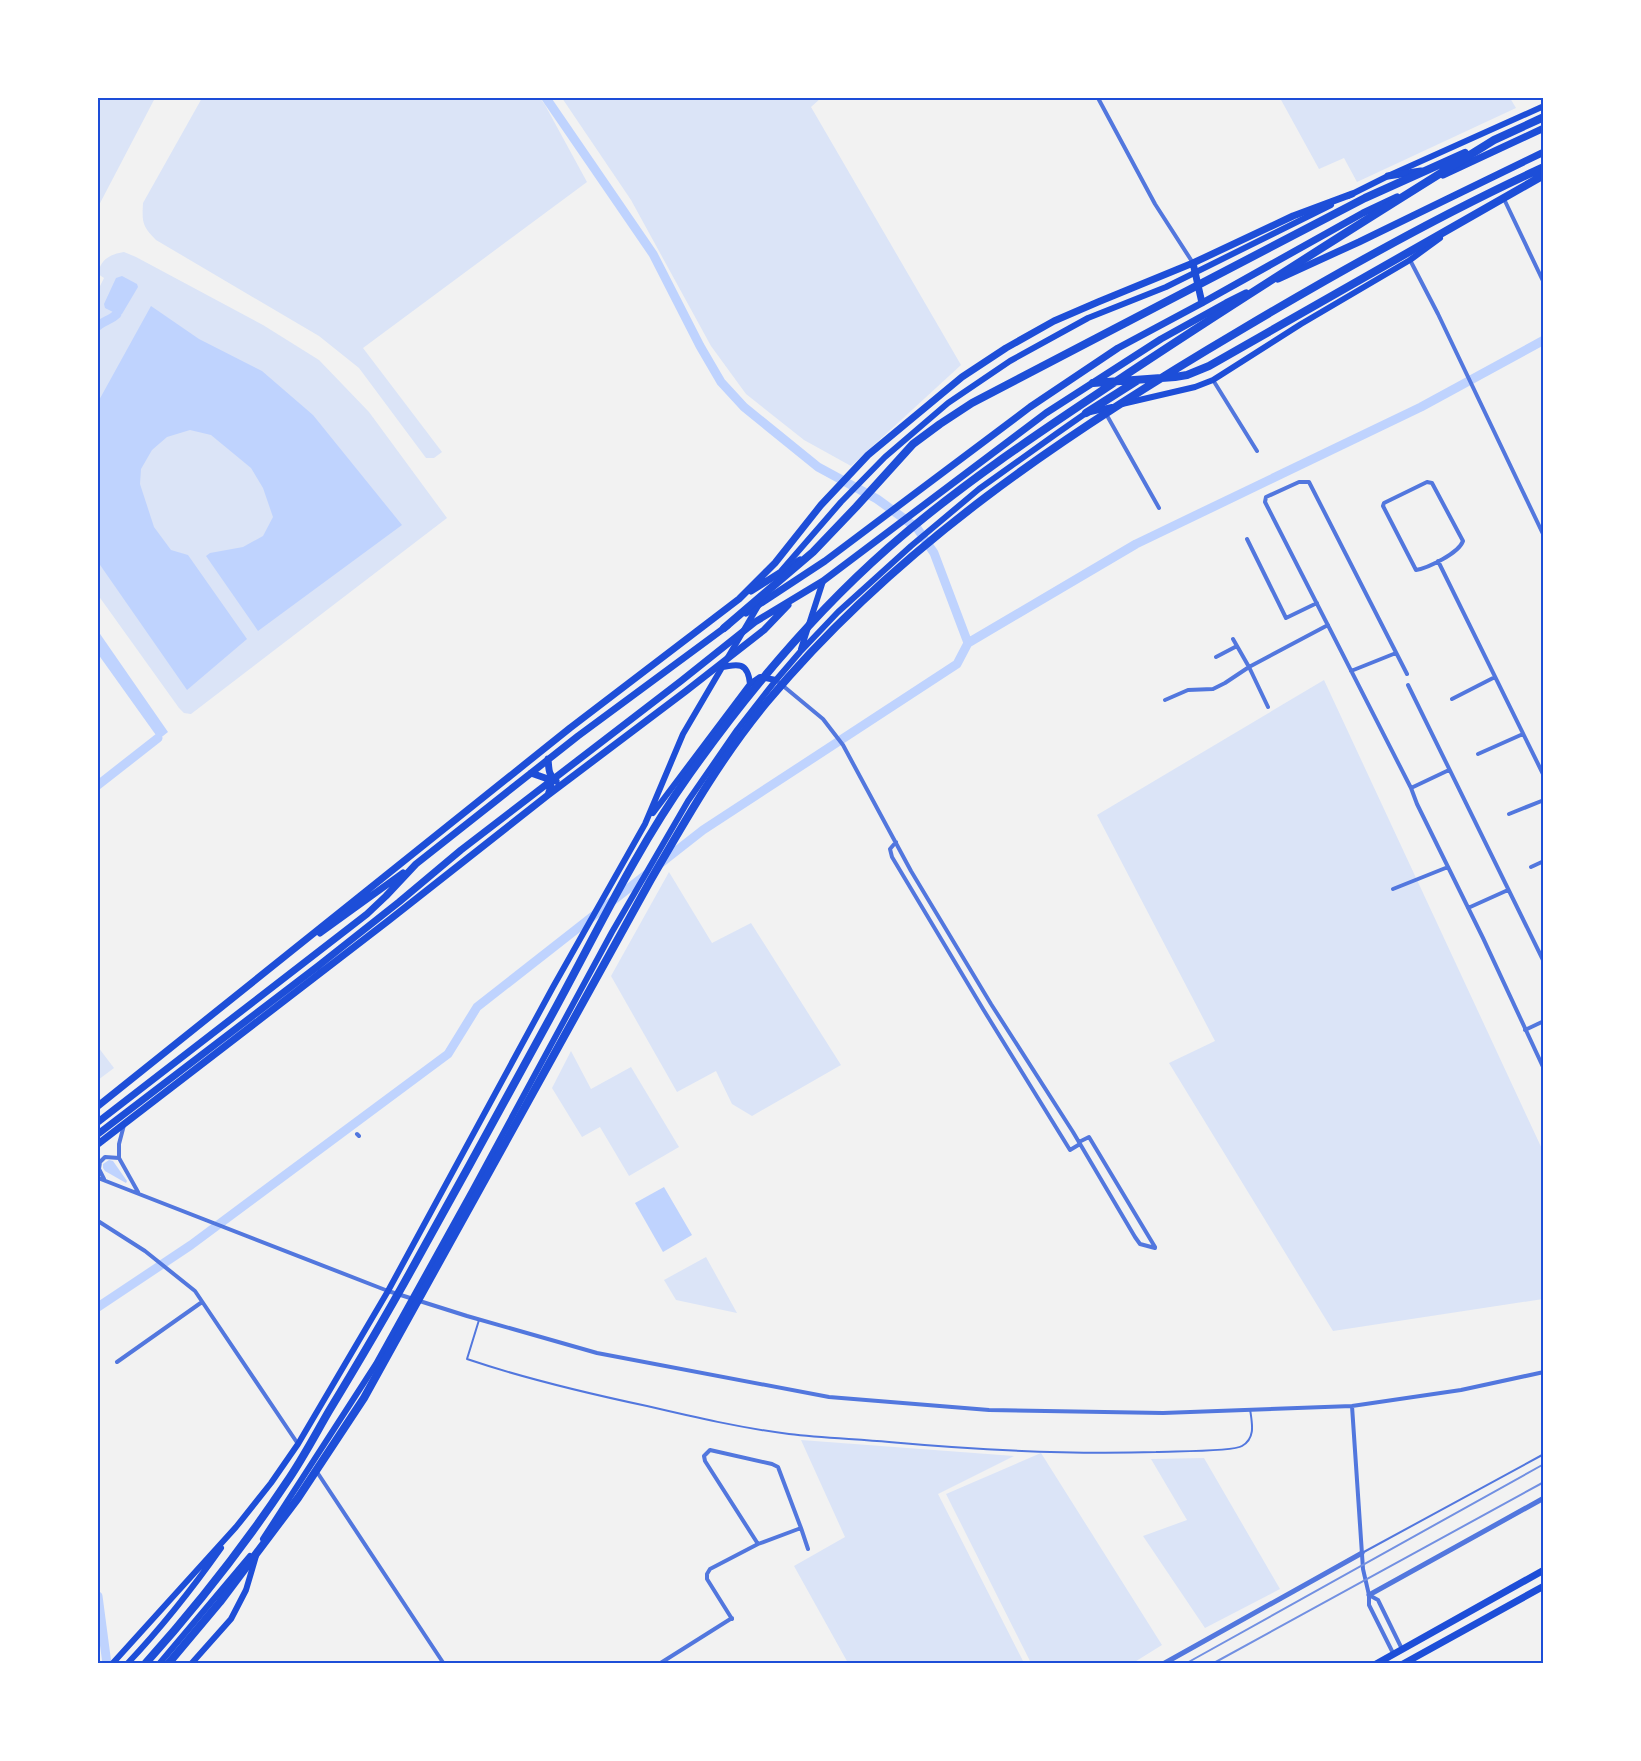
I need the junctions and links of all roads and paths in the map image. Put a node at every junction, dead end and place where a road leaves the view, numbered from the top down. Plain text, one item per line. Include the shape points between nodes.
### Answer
1 (1098, 98) edge
2 (1544, 106) edge
3 (1544, 117) edge
4 (1544, 128) edge
5 (1494, 140) junction
6 (1544, 152) edge
7 (1471, 162) junction
8 (1544, 167) edge
9 (1388, 176) junction
10 (1544, 176) edge
11 (1352, 194) junction
12 (1504, 199) junction
13 (1410, 260) junction
14 (1193, 263) junction
15 (1265, 268) junction
16 (1276, 280) junction
17 (1544, 283) edge
18 (1202, 303) junction
19 (1140, 379) junction
20 (1214, 380) junction
21 (1093, 383) junction
22 (1103, 409) junction
23 (1086, 413) junction
24 (1257, 451) dead end
25 (1159, 508) dead end
26 (1544, 536) edge
27 (1248, 539) dead end
28 (813, 552) junction
29 (1438, 561) junction
30 (823, 581) junction
31 (796, 598) junction
32 (739, 599) junction
33 (1317, 603) junction
34 (1328, 625) junction
35 (724, 628) junction
36 (1233, 639) dead end
37 (1237, 646) junction
38 (800, 652) junction
39 (1396, 653) junction
40 (1216, 657) dead end
41 (1249, 667) junction
42 (712, 671) junction
43 (1351, 671) junction
44 (1407, 674) dead end
45 (1495, 677) junction
46 (776, 680) junction
47 (750, 684) junction
48 (1408, 685) dead end
49 (615, 694) junction
50 (1452, 699) dead end
51 (1165, 700) dead end
52 (1268, 707) dead end
53 (1523, 734) junction
54 (578, 736) junction
55 (1478, 754) dead end
56 (548, 759) junction
57 (1449, 770) junction
58 (531, 773) junction
59 (1544, 776) edge
60 (564, 783) junction
61 (1411, 788) junction
62 (548, 795) junction
63 (1544, 800) edge
64 (1509, 814) dead end
65 (645, 824) junction
66 (896, 842) junction
67 (1544, 861) edge
68 (416, 864) junction
69 (1448, 867) junction
70 (1531, 867) dead end
71 (1393, 889) dead end
72 (1508, 890) junction
73 (929, 900) junction
74 (920, 905) junction
75 (1468, 908) junction
76 (1544, 962) edge
77 (264, 973) junction
78 (991, 1004) junction
79 (983, 1009) junction
80 (1544, 1022) edge
81 (1526, 1030) junction
82 (1027, 1060) junction
83 (1018, 1065) junction
84 (1544, 1069) edge
85 (98, 1106) edge
86 (1065, 1118) junction
87 (98, 1122) edge
88 (124, 1124) junction
89 (1055, 1124) junction
90 (98, 1134) edge
91 (1079, 1143) junction
92 (98, 1144) edge
93 (119, 1158) junction
94 (98, 1178) edge
95 (104, 1180) junction
96 (139, 1194) junction
97 (98, 1221) edge
98 (388, 1291) junction
99 (411, 1299) junction
100 (202, 1302) junction
101 (479, 1319) junction
102 (117, 1362) dead end
103 (1544, 1372) edge
104 (1352, 1406) junction
105 (1250, 1409) junction
106 (298, 1444) junction
107 (1544, 1454) edge
108 (311, 1464) junction
109 (1544, 1498) edge
110 (236, 1527) junction
111 (801, 1528) junction
112 (758, 1544) junction
113 (259, 1546) junction
114 (808, 1549) dead end
115 (1362, 1553) junction
116 (1544, 1570) edge
117 (1544, 1586) edge
118 (1369, 1595) junction
119 (1402, 1649) junction
120 (1393, 1654) junction
121 (112, 1664) edge
122 (127, 1664) edge
123 (145, 1664) edge
124 (159, 1664) edge
125 (168, 1664) edge
126 (190, 1664) edge
127 (444, 1664) edge
128 (659, 1664) edge
129 (1163, 1664) edge
130 (1376, 1664) edge
131 (1403, 1664) edge

1 - 14 street via 1155,204
2 - 9 main road
3 - 5 highway
4 - 7 main road
5 - 28 highway via 1365,198 972,403 914,444
5 - 123 highway via 1166,348 998,460 887,549 795,641 686,779 647,841 382,1323 287,1481 228,1564
6 - 16 main road
7 - 9 main road
7 - 15 main road via 1363,213
8 - 125 highway via 1385,246 1153,382 1002,484 943,530 870,593 815,648 766,703 690,812 392,1349 336,1442 220,1602
9 - 11 main road
10 - 12 main road
10 - 19 highway via 1209,366 1187,375
11 - 14 main road via 1284,220
11 - 65 main road via 1211,266 1088,318 1010,361 948,403 885,457 776,578 683,734
12 - 13 main road via 1466,218
12 - 17 street
13 - 20 main road
13 - 26 street
14 - 18 main road
14 - 32 main road via 1080,309 1006,348 962,377 868,455
15 - 16 main road via 1279,268 1281,273
15 - 18 main road
16 - 21 main road via 1161,339
18 - 35 main road via 1118,348 1030,407 845,547
19 - 21 highway
19 - 23 highway
20 - 22 main road
20 - 24 street
21 - 30 main road via 1046,413
22 - 23 main road
22 - 25 street
23 - 38 main road via 979,489 838,612
27 - 33 street via 1286,618
28 - 32 main road
28 - 35 highway
29 - 29 street via 1414,569 1383,506 1427,482 1432,483 1464,541 1459,549
29 - 45 street
30 - 31 main road
30 - 38 main road
31 - 42 main road via 764,630
31 - 90 main road via 755,622
32 - 49 main road
33 - 34 street
33 - 39 street via 1265,502 1266,497 1299,482 1309,482
34 - 41 street
34 - 43 street
35 - 54 main road
36 - 37 street
37 - 40 street
37 - 41 street
38 - 46 main road
39 - 43 street
39 - 44 street
41 - 51 street via 1213,689 1188,690
41 - 52 street
42 - 47 main road via 733,664 743,667 749,673
42 - 60 main road
43 - 61 street
45 - 50 street
45 - 53 street
46 - 47 main road via 760,677
46 - 66 street via 833,731
46 - 99 main road via 688,801
47 - 65 main road
48 - 57 street
49 - 54 main road
49 - 77 main road
53 - 55 street
53 - 59 street
54 - 56 main road
56 - 58 main road
56 - 60 main road via 551,777
57 - 61 street
57 - 72 street
58 - 62 main road via 548,779
58 - 68 main road
60 - 62 main road
61 - 69 street
62 - 88 main road
63 - 64 street
65 - 98 main road
66 - 73 street
66 - 74 street via 890,849 892,857
67 - 70 street
68 - 77 main road
68 - 87 main road via 367,914
69 - 71 street
69 - 75 street
72 - 75 street
72 - 76 street
73 - 74 street
73 - 78 street
74 - 79 street
75 - 81 street
77 - 85 main road
78 - 79 street
78 - 82 street
79 - 83 street
80 - 81 street
81 - 84 street
82 - 83 street
82 - 86 street
83 - 89 street
86 - 89 street
86 - 91 street
88 - 92 main road
88 - 93 street
89 - 91 street via 1070,1150
91 - 91 street via 1089,1137 1155,1248 1140,1244
93 - 95 street via 105,1157 100,1162
93 - 96 street
94 - 95 street
95 - 96 street
96 - 98 street
97 - 100 street via 145,1251 195,1291
98 - 99 street
98 - 106 main road
99 - 101 street
99 - 108 main road via 376,1364
100 - 102 street
100 - 106 street
101 - 105 street via 597,1353 830,1397 989,1410 1163,1413
101 - 105 lane via 467,1359 577,1391 732,1426 792,1434 1052,1453 1216,1450 1240,1448 1248,1441 1253,1428
103 - 104 street via 1461,1390
104 - 105 street
104 - 115 street
106 - 110 main road
107 - 115 lane
108 - 113 main road
108 - 127 street
109 - 118 street
110 - 121 main road
110 - 122 main road via 191,1591
111 - 112 street
111 - 112 street via 777,1467 706,1452 705,1461
111 - 114 street
112 - 128 street via 719,1563 707,1574 733,1618
113 - 124 main road
113 - 126 main road via 246,1590 231,1619
115 - 118 street
115 - 129 street
116 - 119 main road
117 - 131 main road
118 - 119 street via 1378,1600
118 - 120 street via 1369,1605
119 - 120 main road
120 - 130 main road

